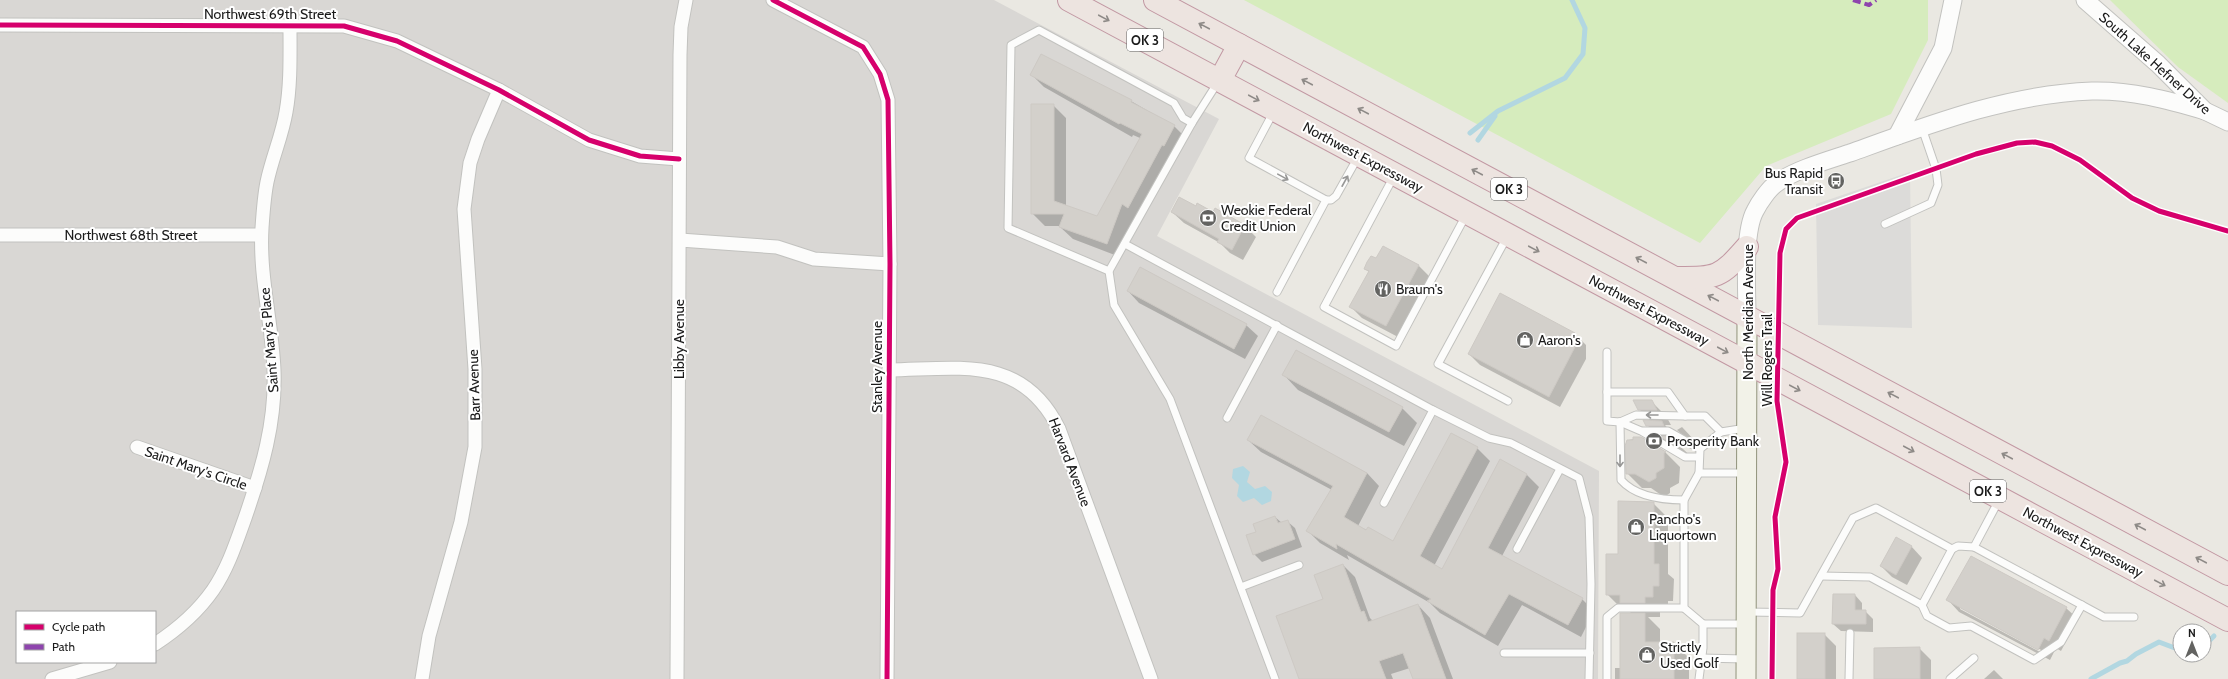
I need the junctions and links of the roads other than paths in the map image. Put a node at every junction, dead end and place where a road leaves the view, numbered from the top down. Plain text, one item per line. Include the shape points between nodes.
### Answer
1 (686, 0) edge
2 (773, 0) edge
3 (1069, 0) edge
4 (1155, 0) edge
5 (1953, 0) edge
6 (2085, 0) edge
7 (0, 25) edge
8 (290, 26) junction
9 (1239, 45) junction
10 (1220, 80) junction
11 (499, 90) junction
12 (1275, 110) junction
13 (2205, 111) junction
14 (2228, 122) edge
15 (1192, 123) junction
16 (1922, 128) junction
17 (1897, 136) junction
18 (1359, 155) junction
19 (679, 159) junction
20 (1395, 174) junction
21 (1326, 200) junction
22 (1467, 213) junction
23 (1885, 224) dead end
24 (0, 235) edge
25 (261, 235) junction
26 (1508, 235) junction
27 (680, 240) junction
28 (1125, 244) junction
29 (1747, 247) junction
30 (890, 264) junction
31 (1109, 271) junction
32 (1676, 278) junction
33 (1277, 292) dead end
34 (1747, 316) junction
35 (1277, 325) junction
36 (1606, 352) dead end
37 (1748, 363) junction
38 (889, 370) junction
39 (1607, 392) junction
40 (1508, 401) dead end
41 (1433, 410) junction
42 (1685, 416) junction
43 (1227, 418) dead end
44 (1620, 422) junction
45 (1748, 428) junction
46 (1641, 431) junction
47 (1721, 432) junction
48 (137, 447) dead end
49 (1700, 453) junction
50 (1560, 469) junction
51 (1699, 473) junction
52 (1748, 473) junction
53 (255, 488) junction
54 (2000, 498) junction
55 (1684, 500) junction
56 (1384, 503) dead end
57 (1974, 547) junction
58 (1517, 549) dead end
59 (1952, 549) junction
60 (1299, 565) dead end
61 (2228, 574) edge
62 (1821, 576) junction
63 (1240, 587) junction
64 (2082, 605) junction
65 (1922, 606) junction
66 (1684, 608) junction
67 (2134, 617) dead end
68 (1747, 618) junction
69 (2228, 620) edge
70 (1703, 624) junction
71 (1850, 633) dead end
72 (156, 643) edge
73 (1504, 653) dead end
74 (1590, 653) junction
75 (1701, 658) junction
76 (1974, 658) dead end
77 (1746, 659) junction
78 (107, 663) edge
79 (52, 679) edge
80 (422, 679) edge
81 (677, 679) edge
82 (887, 679) edge
83 (1151, 679) edge
84 (1275, 679) edge
85 (1589, 679) edge
86 (1607, 679) edge
87 (1699, 679) edge
88 (1746, 679) edge
89 (1849, 679) edge
90 (1950, 679) edge

1 - 19 street, Libby Avenue via 680,34
2 - 30 street, Stanley Avenue via 862,47 880,74 888,100
3 -> 10 highway, Northwest Expressway / OK 3
9 -> 4 highway, OK 3
5 - 17 street via 1943,48
6 - 13 street, South Lake Hefner Drive via 2158,64
7 - 8 street, Northwest 69th Street
8 - 11 street, Northwest 69th Street via 344,26 397,41
8 - 25 street, Saint Mary's Place via 286,111 267,182
9 - 10 highway
32 -> 9 highway, OK 3
10 -> 12 highway, Northwest Expressway / OK 3
10 - 15 lane
11 - 19 street, Northwest 69th Street via 589,140 640,156
11 - 80 street, Barr Avenue via 470,163 464,209 475,370 475,447 461,522 429,636
12 - 18 highway, Northwest Expressway / OK 3
12 -> 21 lane via 1249,158
13 - 14 street, South Lake Hefner Drive
13 - 16 street, North Meridian Avenue via 2163,98 2093,91 2028,98
15 - 28 lane
15 - 31 lane via 1183,118 1174,103 1039,30 1011,45 1008,228
16 - 17 street, North Meridian Avenue
16 - 23 lane via 1936,169 1938,185 1931,203
17 - 29 street, North Meridian Avenue via 1815,164 1776,183 1754,212
18 - 20 highway, Northwest Expressway / OK 3
21 -> 18 lane via 1336,196
19 - 27 street, Libby Avenue
20 - 22 highway, Northwest Expressway / OK 3
20 - 22 lane via 1324,307 1396,346
21 - 33 lane
22 - 26 highway, Northwest Expressway / OK 3
24 - 25 street, Northwest 68th Street
25 - 53 street, Saint Mary's Place via 274,368 274,393 268,444
26 -> 37 highway, Northwest Expressway / OK 3
26 - 40 lane via 1438,364
27 - 30 street via 777,247 814,259
27 - 81 street, Libby Avenue
28 - 31 lane
28 - 35 lane
29 - 32 highway via 1719,275 1706,278
29 - 34 street, North Meridian Avenue
30 - 38 street, Stanley Avenue
31 - 63 lane via 1114,305 1170,399
34 -> 32 highway, OK 3
34 - 37 main road, North Meridian Avenue
61 -> 34 highway, OK 3
35 - 41 lane
35 - 43 lane
36 - 39 lane
37 - 45 main road, North Meridian Avenue
37 -> 54 highway, Northwest Expressway / OK 3
38 - 82 street, Stanley Avenue
38 - 83 street, Harvard Avenue via 990,370 1011,377 1039,397 1050,410 1059,428
39 - 42 lane via 1668,392
39 - 44 lane via 1607,421
41 - 50 lane via 1489,438 1512,443
41 - 56 lane
42 -> 44 lane via 1636,415
42 - 47 lane via 1705,416
44 - 46 lane
44 -> 55 lane via 1621,480 1626,486 1661,500
45 - 47 lane
45 - 52 main road, North Meridian Avenue
46 - 49 lane via 1668,431
46 - 49 lane via 1685,457
47 - 49 lane
48 - 53 street, Saint Mary's Circle
49 - 51 lane
50 - 58 lane
50 - 74 lane via 1579,478 1589,517
51 - 52 lane
51 - 55 lane
52 - 68 main road, North Meridian Avenue
53 - 72 street, Saint Mary's Place via 227,566 213,590 197,611
54 - 57 lane
54 -> 69 highway, Northwest Expressway / OK 3
55 - 66 lane
57 - 59 lane via 1958,546
57 - 64 lane
59 - 62 lane via 1876,508 1853,518
59 - 65 lane
60 - 63 lane
62 - 65 lane via 1870,577
62 - 68 lane via 1800,613
63 - 84 lane
64 - 65 lane via 2061,642 2034,660 1971,626 1949,628 1927,616
64 - 67 lane via 2104,616
66 - 70 lane
66 - 86 lane via 1618,608 1607,617
68 - 70 lane
68 - 77 main road, North Meridian Avenue
70 - 75 lane
71 - 89 lane
73 - 74 lane
74 - 85 lane
75 - 77 lane
75 - 87 lane
76 - 90 lane
77 - 88 main road, North Meridian Avenue
78 - 79 street

